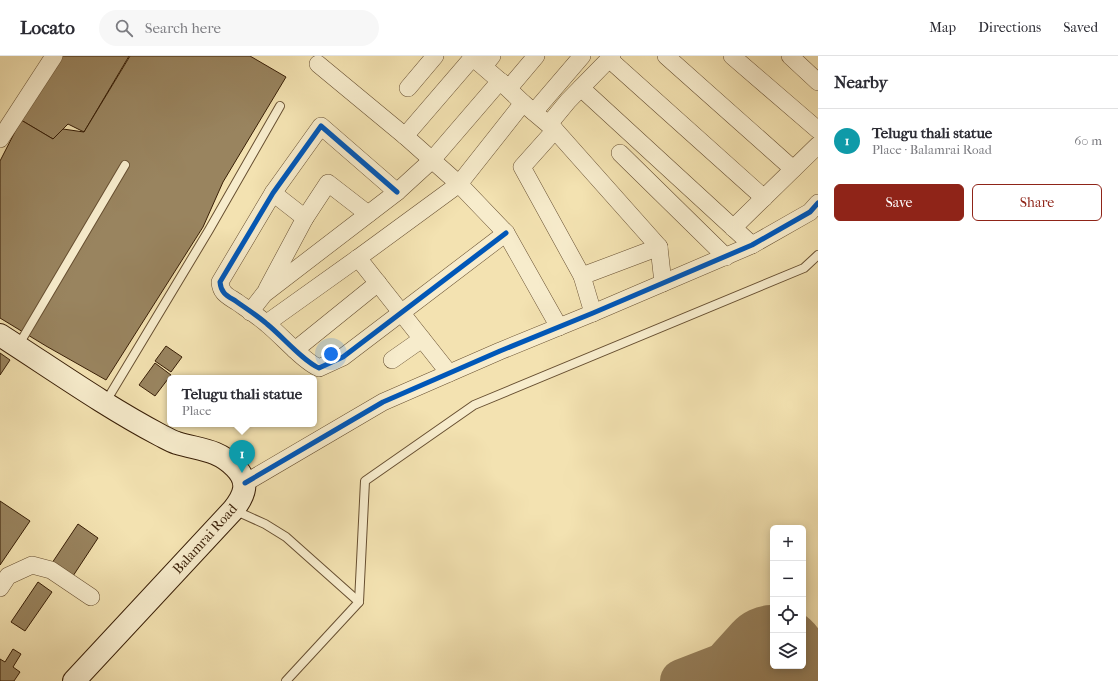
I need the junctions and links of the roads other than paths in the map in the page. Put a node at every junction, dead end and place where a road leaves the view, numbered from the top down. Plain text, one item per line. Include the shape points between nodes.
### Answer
1 (54, 56) edge
2 (435, 56) edge
3 (492, 56) edge
4 (536, 56) edge
5 (582, 56) edge
6 (666, 56) edge
7 (732, 56) edge
8 (790, 56) edge
9 (472, 57) edge
10 (611, 58) edge
11 (318, 64) dead end
12 (500, 81) junction
13 (818, 82) edge
14 (408, 88) dead end
15 (581, 88) junction
16 (280, 106) dead end
17 (529, 108) junction
18 (555, 130) junction
19 (818, 130) edge
20 (405, 136) junction
21 (0, 139) edge
22 (818, 144) edge
23 (620, 153) dead end
24 (432, 160) junction
25 (125, 165) dead end
26 (793, 169) junction
27 (459, 184) junction
28 (397, 192) junction
29 (273, 193) junction
30 (764, 198) junction
31 (818, 203) edge
32 (368, 214) junction
33 (305, 218) junction
34 (733, 228) junction
35 (506, 233) junction
36 (752, 245) junction
37 (659, 247) junction
38 (818, 255) edge
39 (726, 257) junction
40 (358, 258) junction
41 (582, 276) junction
42 (378, 283) junction
43 (663, 283) junction
44 (264, 294) junction
45 (250, 312) junction
46 (401, 312) junction
47 (593, 313) junction
48 (266, 323) junction
49 (559, 327) junction
50 (422, 339) junction
51 (9, 341) edge
52 (295, 350) junction
53 (392, 360) dead end
54 (449, 374) junction
55 (104, 404) junction
56 (245, 483) junction
57 (233, 510) junction
58 (0, 588) edge
59 (91, 597) dead end
60 (359, 602) junction
61 (74, 681) edge
62 (286, 681) edge

1 - 21 street
2 - 14 street
3 - 9 street via 484,66
4 - 12 street via 509,88
5 - 17 street
6 - 26 street
7 - 19 street
8 - 13 street
9 - 12 street
9 - 20 street
10 - 15 street
10 - 30 street
11 - 20 street
12 - 17 street
12 - 24 street
15 - 18 street via 549,124
15 - 34 street
16 - 55 lane
17 - 18 street
17 - 27 street
18 - 37 street
18 - 41 street via 522,167
20 - 24 street
22 - 26 street
23 - 39 street
24 - 27 street
24 - 28 street
25 - 51 lane
26 - 30 street
27 - 35 street
27 - 40 street
28 - 29 street via 321,126
28 - 32 street
29 - 33 street
29 - 45 street via 220,282 223,293
30 - 34 street
31 - 36 street via 810,212
32 - 33 street via 328,183
32 - 44 street
33 - 44 street
34 - 36 street
35 - 46 street
35 - 49 street
36 - 39 street
37 - 41 street
37 - 43 street
38 - 60 lane via 804,268 474,405 365,481
39 - 43 street
40 - 42 street
40 - 48 street
41 - 47 street
42 - 46 street
42 - 52 street
43 - 47 street
44 - 45 street
45 - 48 street
46 - 50 street
46 - 52 street via 343,357 319,368
47 - 49 street
48 - 52 street
49 - 54 street
50 - 53 street
50 - 54 street
51 - 55 street
54 - 56 street via 383,402
55 - 56 street via 176,443 217,453 235,467
56 - 57 street, Balamrai Road via 240,502
57 - 60 lane via 265,524 286,537
57 - 61 street, Balamrai Road
58 - 59 street via 8,576 32,564 51,570
60 - 62 lane

